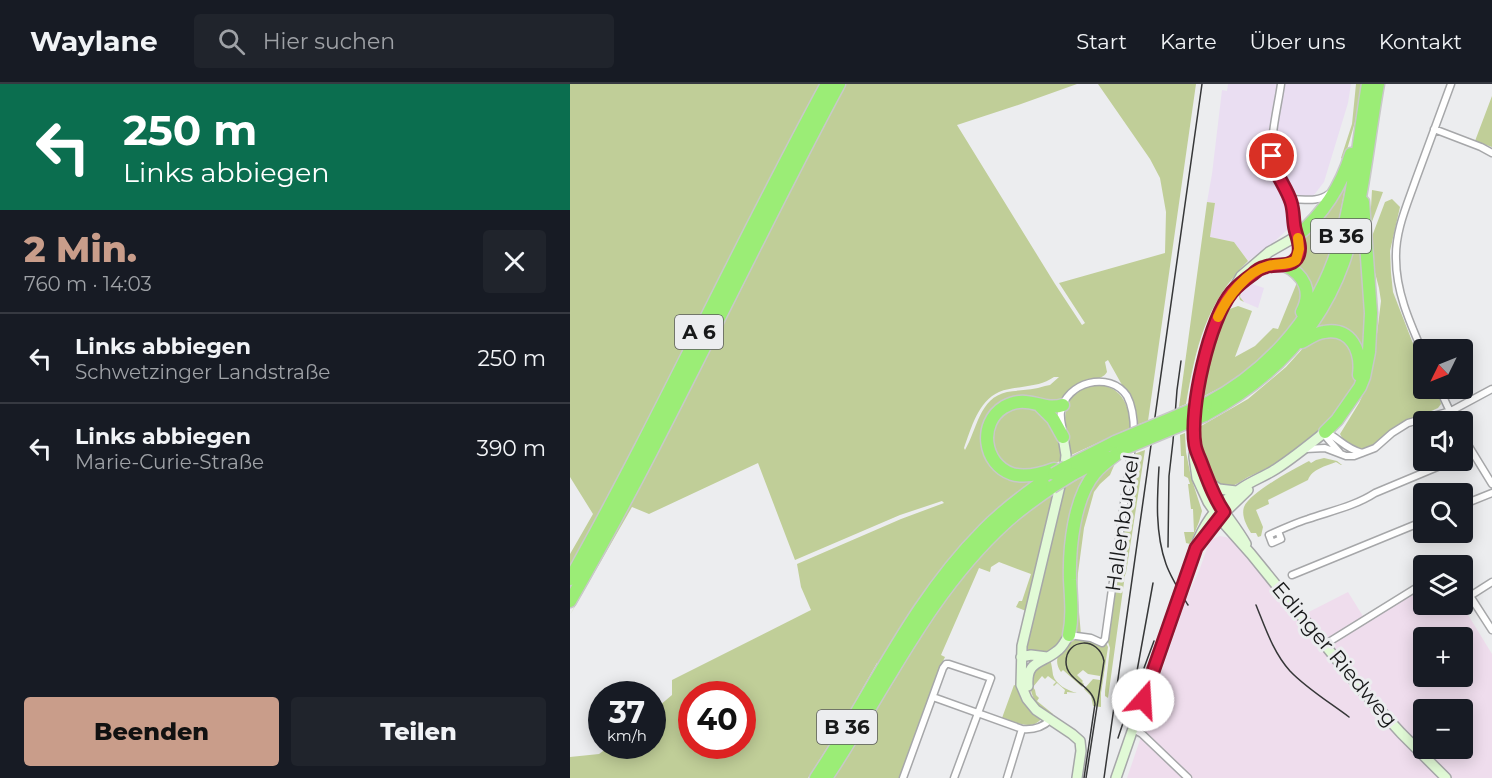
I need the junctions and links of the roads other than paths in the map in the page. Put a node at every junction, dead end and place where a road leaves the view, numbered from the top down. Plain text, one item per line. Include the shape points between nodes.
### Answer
1 (827, 84) edge
2 (839, 84) edge
3 (1281, 84) edge
4 (1368, 84) edge
5 (1378, 84) edge
6 (1451, 84) edge
7 (1362, 122) junction
8 (1434, 129) junction
9 (1492, 153) edge
10 (1343, 176) junction
11 (1362, 179) junction
12 (1290, 199) junction
13 (1292, 236) junction
14 (1275, 248) junction
15 (1280, 265) junction
16 (1233, 291) junction
17 (1417, 339) edge
18 (1292, 342) junction
19 (1492, 389) edge
20 (1353, 396) junction
21 (1445, 399) edge
22 (1036, 403) junction
23 (1063, 405) junction
24 (1451, 411) joint
25 (1337, 420) junction
26 (1413, 422) edge
27 (1325, 432) junction
28 (1064, 437) junction
29 (1343, 444) junction
30 (1195, 446) junction
31 (1304, 449) junction
32 (1116, 450) junction
33 (1341, 453) junction
34 (1362, 453) junction
35 (1473, 453) edge
36 (1428, 471) edge
37 (1062, 472) junction
38 (1262, 478) junction
39 (1207, 481) junction
40 (1492, 484) edge
41 (1236, 491) junction
42 (1492, 493) edge
43 (1473, 501) edge
44 (1217, 513) junction
45 (1413, 526) edge
46 (1230, 531) junction
47 (1278, 531) dead end
48 (1208, 533) junction
49 (1196, 548) junction
50 (1251, 554) junction
51 (1293, 575) dead end
52 (570, 579) edge
53 (1492, 582) edge
54 (1413, 590) edge
55 (570, 601) edge
56 (1492, 630) edge
57 (1069, 635) junction
58 (1324, 645) junction
59 (1021, 657) junction
60 (1042, 659) junction
61 (883, 676) junction
62 (1022, 679) junction
63 (1028, 688) junction
64 (933, 697) junction
65 (978, 714) junction
66 (1046, 717) junction
67 (1022, 729) junction
68 (1133, 729) junction
69 (1078, 777) edge
70 (816, 778) edge
71 (826, 778) edge
72 (903, 778) edge
73 (954, 778) edge
74 (1006, 778) edge
75 (1116, 778) edge
76 (1188, 778) edge
77 (1446, 778) edge

1 - 52 highway, A 6
2 - 55 highway, A 6
3 - 12 street via 1272,156 1275,172
4 - 7 highway, B 36
5 - 11 highway, B 36
6 - 8 street
7 - 10 highway
7 - 18 highway, B 36 via 1347,212 1334,261
8 - 9 street
8 - 17 street via 1397,242 1398,285
10 - 12 street via 1319,200
10 - 13 highway via 1320,214
11 - 18 highway, B 36 via 1354,221 1333,288 1309,328
11 - 20 highway via 1370,352 1364,377
12 - 13 street
13 - 14 main road
13 - 15 main road via 1299,252 1295,261
14 - 15 main road via 1272,256
14 - 16 main road via 1241,276
15 - 16 main road via 1255,272
15 - 18 highway via 1299,274 1306,288
16 - 30 main road via 1220,313 1204,360
18 - 20 highway via 1325,331 1349,338 1360,359
18 - 32 highway, B 36, bridge via 1205,410
19 - 24 street
20 - 25 highway
21 - 24 street
22 - 23 highway
22 - 28 highway
22 - 37 highway via 1011,404 996,414 987,432 989,452 997,464 1013,474
23 - 28 street
23 - 57 street, Hallenbuckel via 1081,385 1103,381 1126,394 1134,432 1105,639 1101,642
25 - 27 highway
25 - 29 street via 1337,434
26 - 34 street
27 - 29 street
27 - 31 main road
27 - 33 street
28 - 59 main road via 1065,465
29 - 34 street
30 - 39 main road
30 - 44 main road via 1197,478
31 - 33 street via 1324,448
31 - 38 main road
32 - 37 highway, B 36
32 - 57 highway via 1093,476 1078,512 1070,560
33 - 34 street
35 - 40 street
36 - 47 street
37 - 61 highway, B 36 via 972,556
38 - 41 main road
38 - 44 main road
39 - 41 main road via 1219,489
39 - 44 main road
41 - 44 main road
42 - 43 street
44 - 46 main road, Edinger Riedweg
44 - 48 main road
44 - 49 main road via 1201,533
44 - 50 main road, Edinger Riedweg via 1240,532
45 - 51 street
46 - 48 main road
46 - 50 main road, Edinger Riedweg
48 - 49 main road
49 - 68 main road
50 - 58 main road, Edinger Riedweg
53 - 56 street via 1470,596
54 - 58 street
57 - 60 main road via 1060,649
58 - 77 main road, Edinger Riedweg via 1382,713
59 - 60 main road via 1030,661
59 - 62 main road
60 - 63 main road via 1029,671
61 - 70 highway, B 36
61 - 71 highway, B 36
62 - 63 main road
62 - 66 main road via 1027,699
63 - 66 main road
64 - 65 street
64 - 65 street via 946,664 991,678
64 - 72 street
65 - 67 street
65 - 73 street
66 - 67 street via 1044,725
66 - 69 main road via 1080,741
67 - 74 street
68 - 75 main road
68 - 76 street

